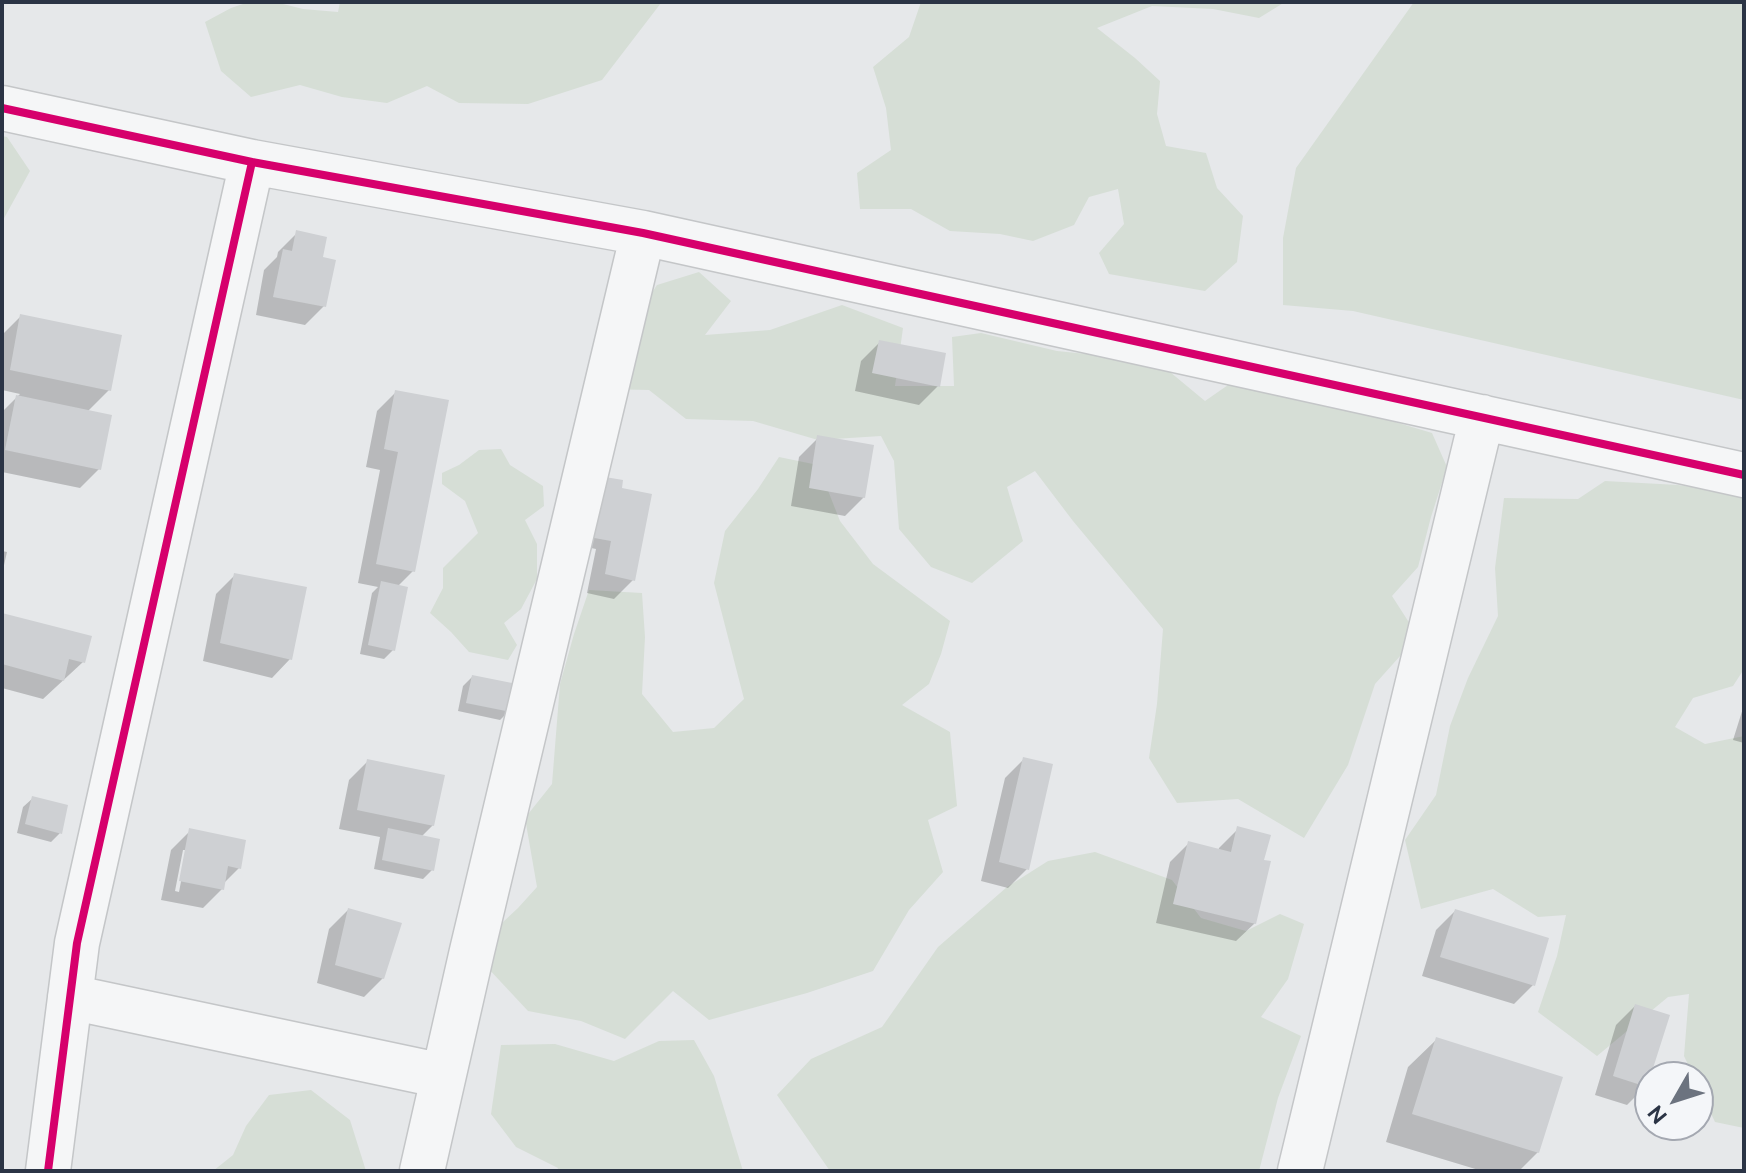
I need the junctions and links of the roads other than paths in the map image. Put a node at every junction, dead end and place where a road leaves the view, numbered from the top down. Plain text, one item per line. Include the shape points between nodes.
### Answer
1 (2, 108) edge
2 (252, 162) junction
3 (643, 233) junction
4 (1482, 417) junction
5 (1744, 475) edge
6 (70, 997) junction
7 (443, 1076) junction
8 (48, 1171) edge
9 (422, 1171) edge
10 (1300, 1171) edge

1 - 2 street
2 - 3 street
2 - 6 street via 77,943
3 - 4 street
3 - 7 street
4 - 5 street
4 - 10 street
6 - 7 street
6 - 8 street
7 - 9 street

